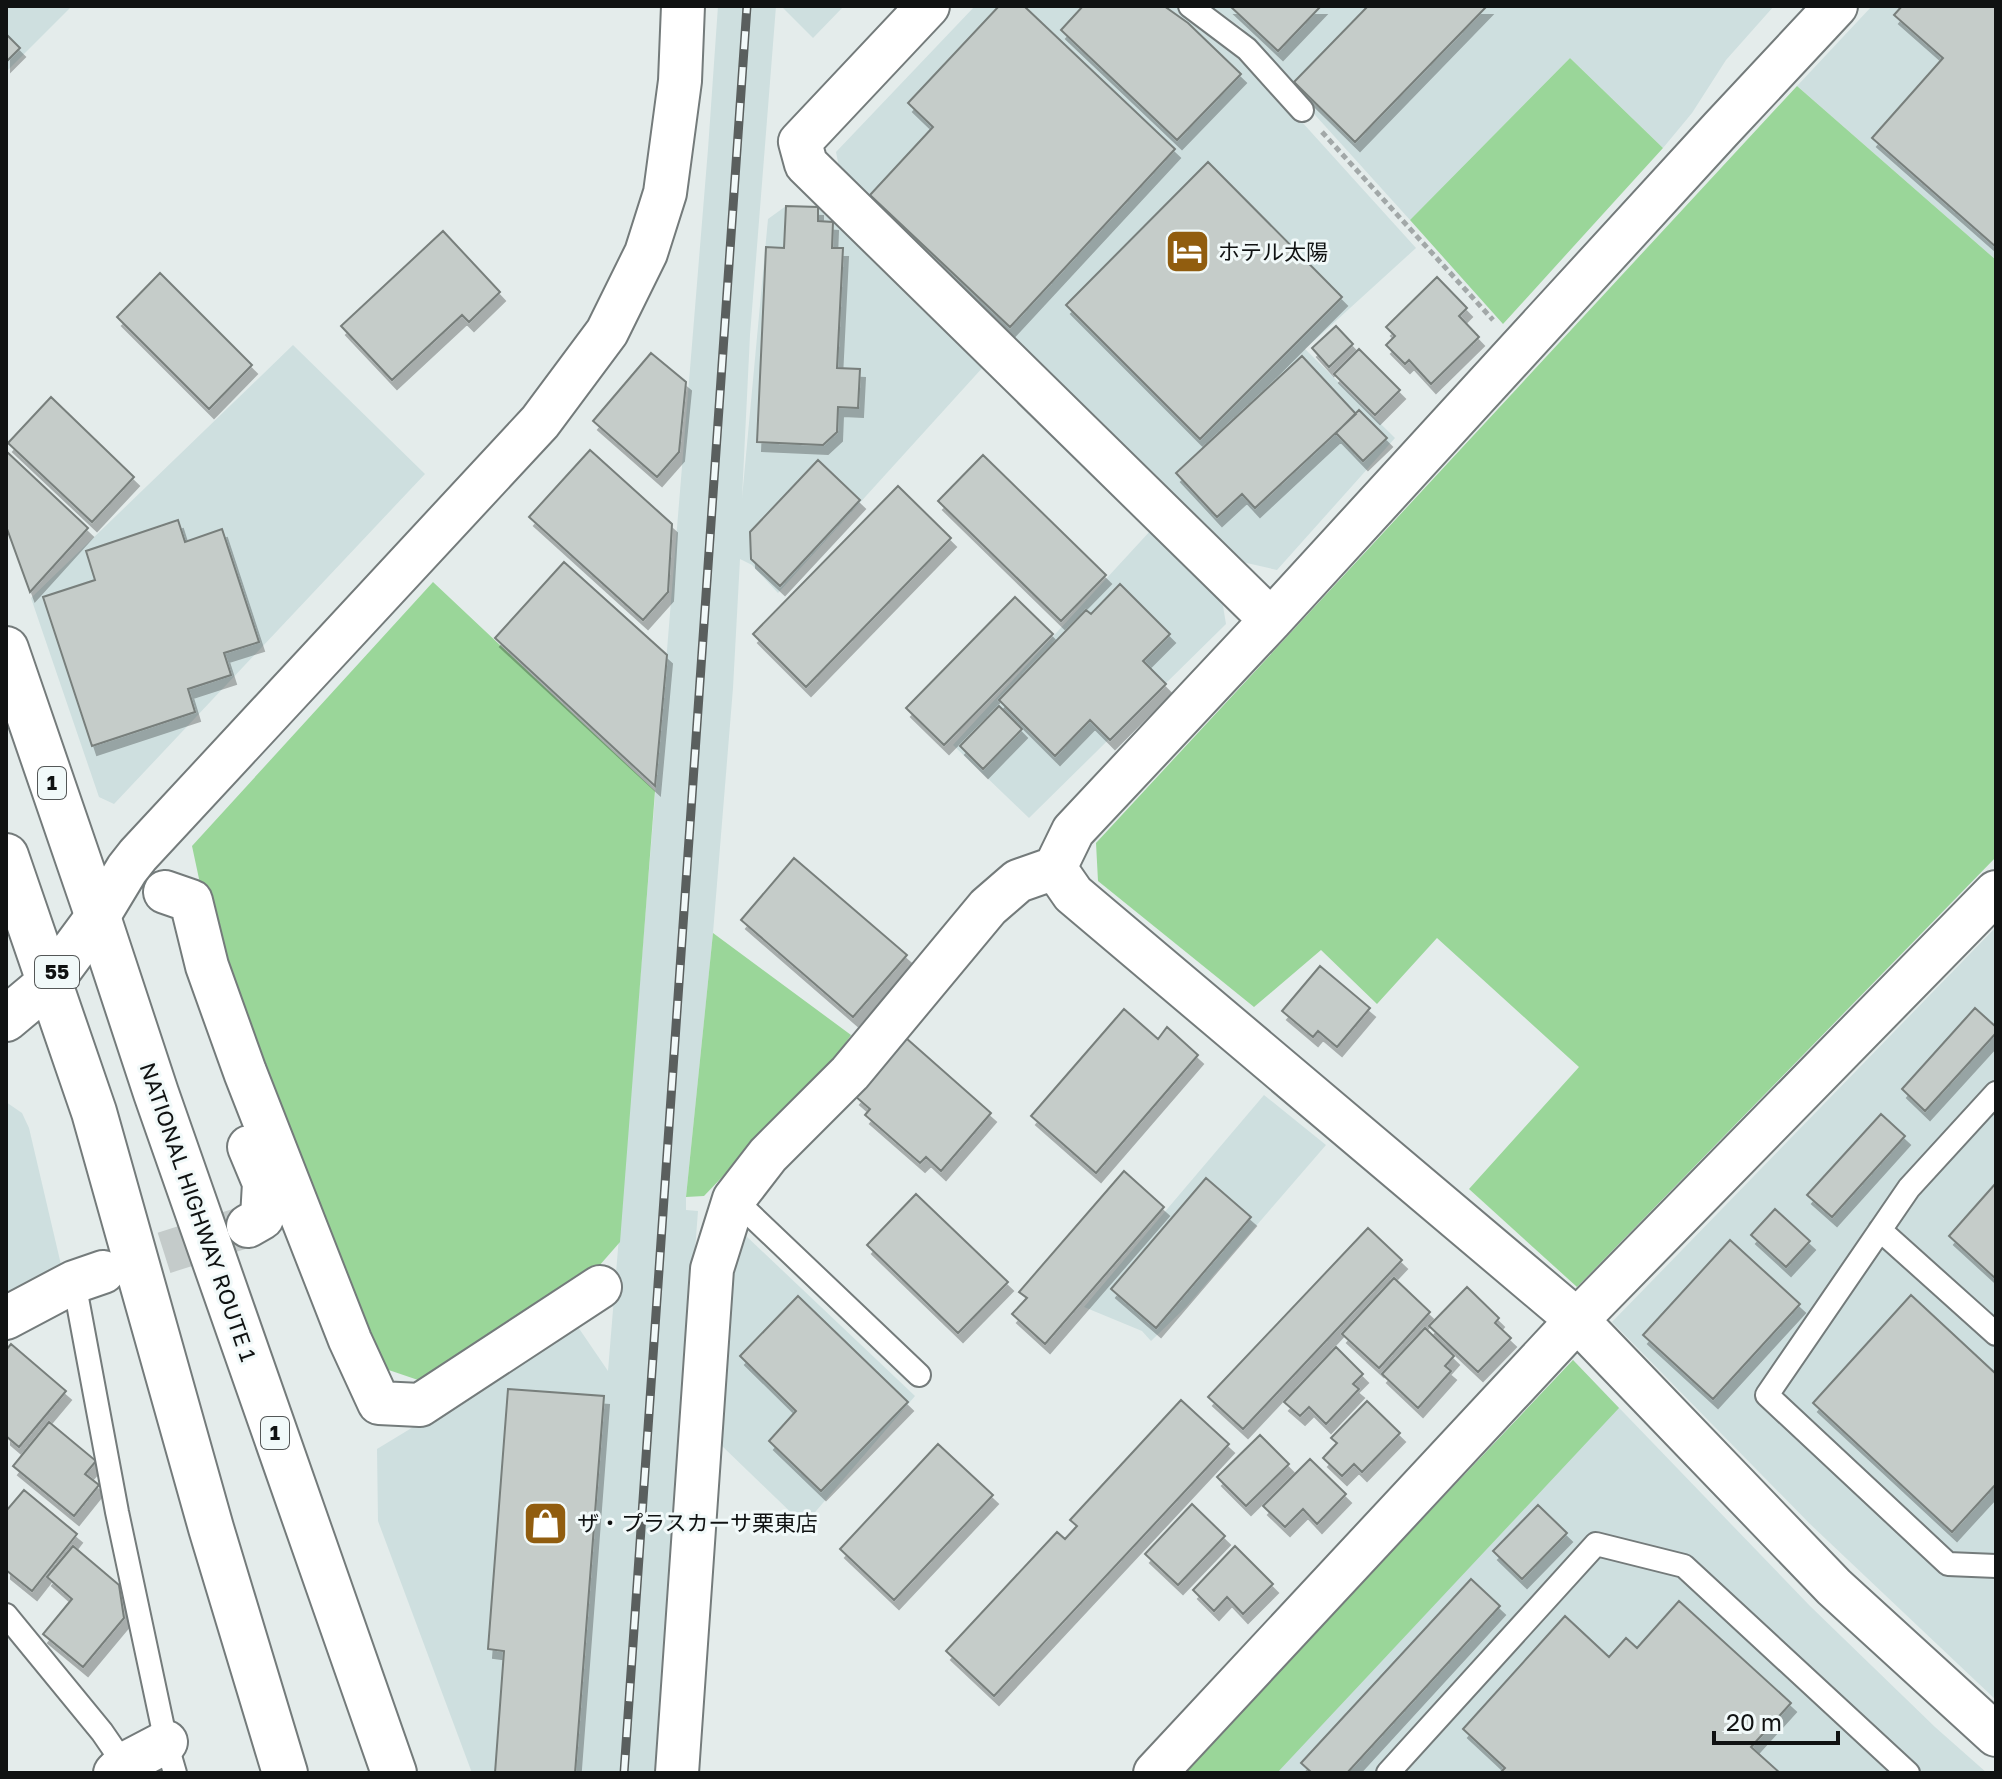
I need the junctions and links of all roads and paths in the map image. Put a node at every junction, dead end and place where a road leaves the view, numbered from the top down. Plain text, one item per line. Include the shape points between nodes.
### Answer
1 (683, 6) edge
2 (928, 6) edge
3 (1190, 6) edge
4 (1836, 6) edge
5 (1302, 110) joint
6 (1520, 349) junction
7 (1271, 620) junction
8 (6, 649) edge
9 (138, 855) junction
10 (6, 856) edge
11 (1055, 868) junction
12 (165, 892) junction
13 (1996, 892) edge
14 (98, 917) junction
15 (50, 982) junction
16 (6, 1019) edge
17 (1996, 1093) edge
18 (734, 1199) junction
19 (248, 1226) dead end
20 (1880, 1230) junction
21 (88, 1277) joint
22 (600, 1287) dead end
23 (6, 1318) edge
24 (1577, 1320) junction
25 (1996, 1334) edge
26 (919, 1375) dead end
27 (1996, 1566) edge
28 (6, 1615) edge
29 (1996, 1735) edge
30 (170, 1758) edge
31 (120, 1768) edge
32 (285, 1773) edge
33 (394, 1773) edge
34 (677, 1773) edge
35 (1155, 1773) edge
36 (1388, 1773) edge
37 (1908, 1773) edge

1 - 9 street via 680,81 665,193 646,253 607,332 540,422
2 - 7 street via 800,142 806,164
3 - 5 lane via 1247,49
4 - 6 street
5 - 6 path
6 - 7 street
7 - 11 street via 1073,831
8 - 14 main road, NATIONAL HIGHWAY ROUTE 1 / 1
9 - 12 street
9 - 14 street
10 - 15 main road
11 - 18 street via 1018,881 988,907 850,1073 768,1155
11 - 24 street via 1073,894
12 - 19 street via 169,930 194,1013 264,1183 262,1218
12 - 22 street via 191,901 207,966 245,1072 379,1403 420,1405
13 - 24 street
14 - 15 main road, 55
14 - 33 main road, NATIONAL HIGHWAY ROUTE 1 / 1
15 - 16 main road, 55
15 - 32 main road via 94,1112
17 - 20 lane via 1909,1188
18 - 26 lane
18 - 34 street via 712,1269
20 - 25 lane
20 - 27 lane via 1767,1395 1948,1564
21 - 23 street
21 - 30 lane via 117,1512
24 - 29 street via 1834,1587
24 - 35 street
28 - 31 lane via 102,1732
30 - 31 street
36 - 37 lane via 1596,1544 1684,1566

